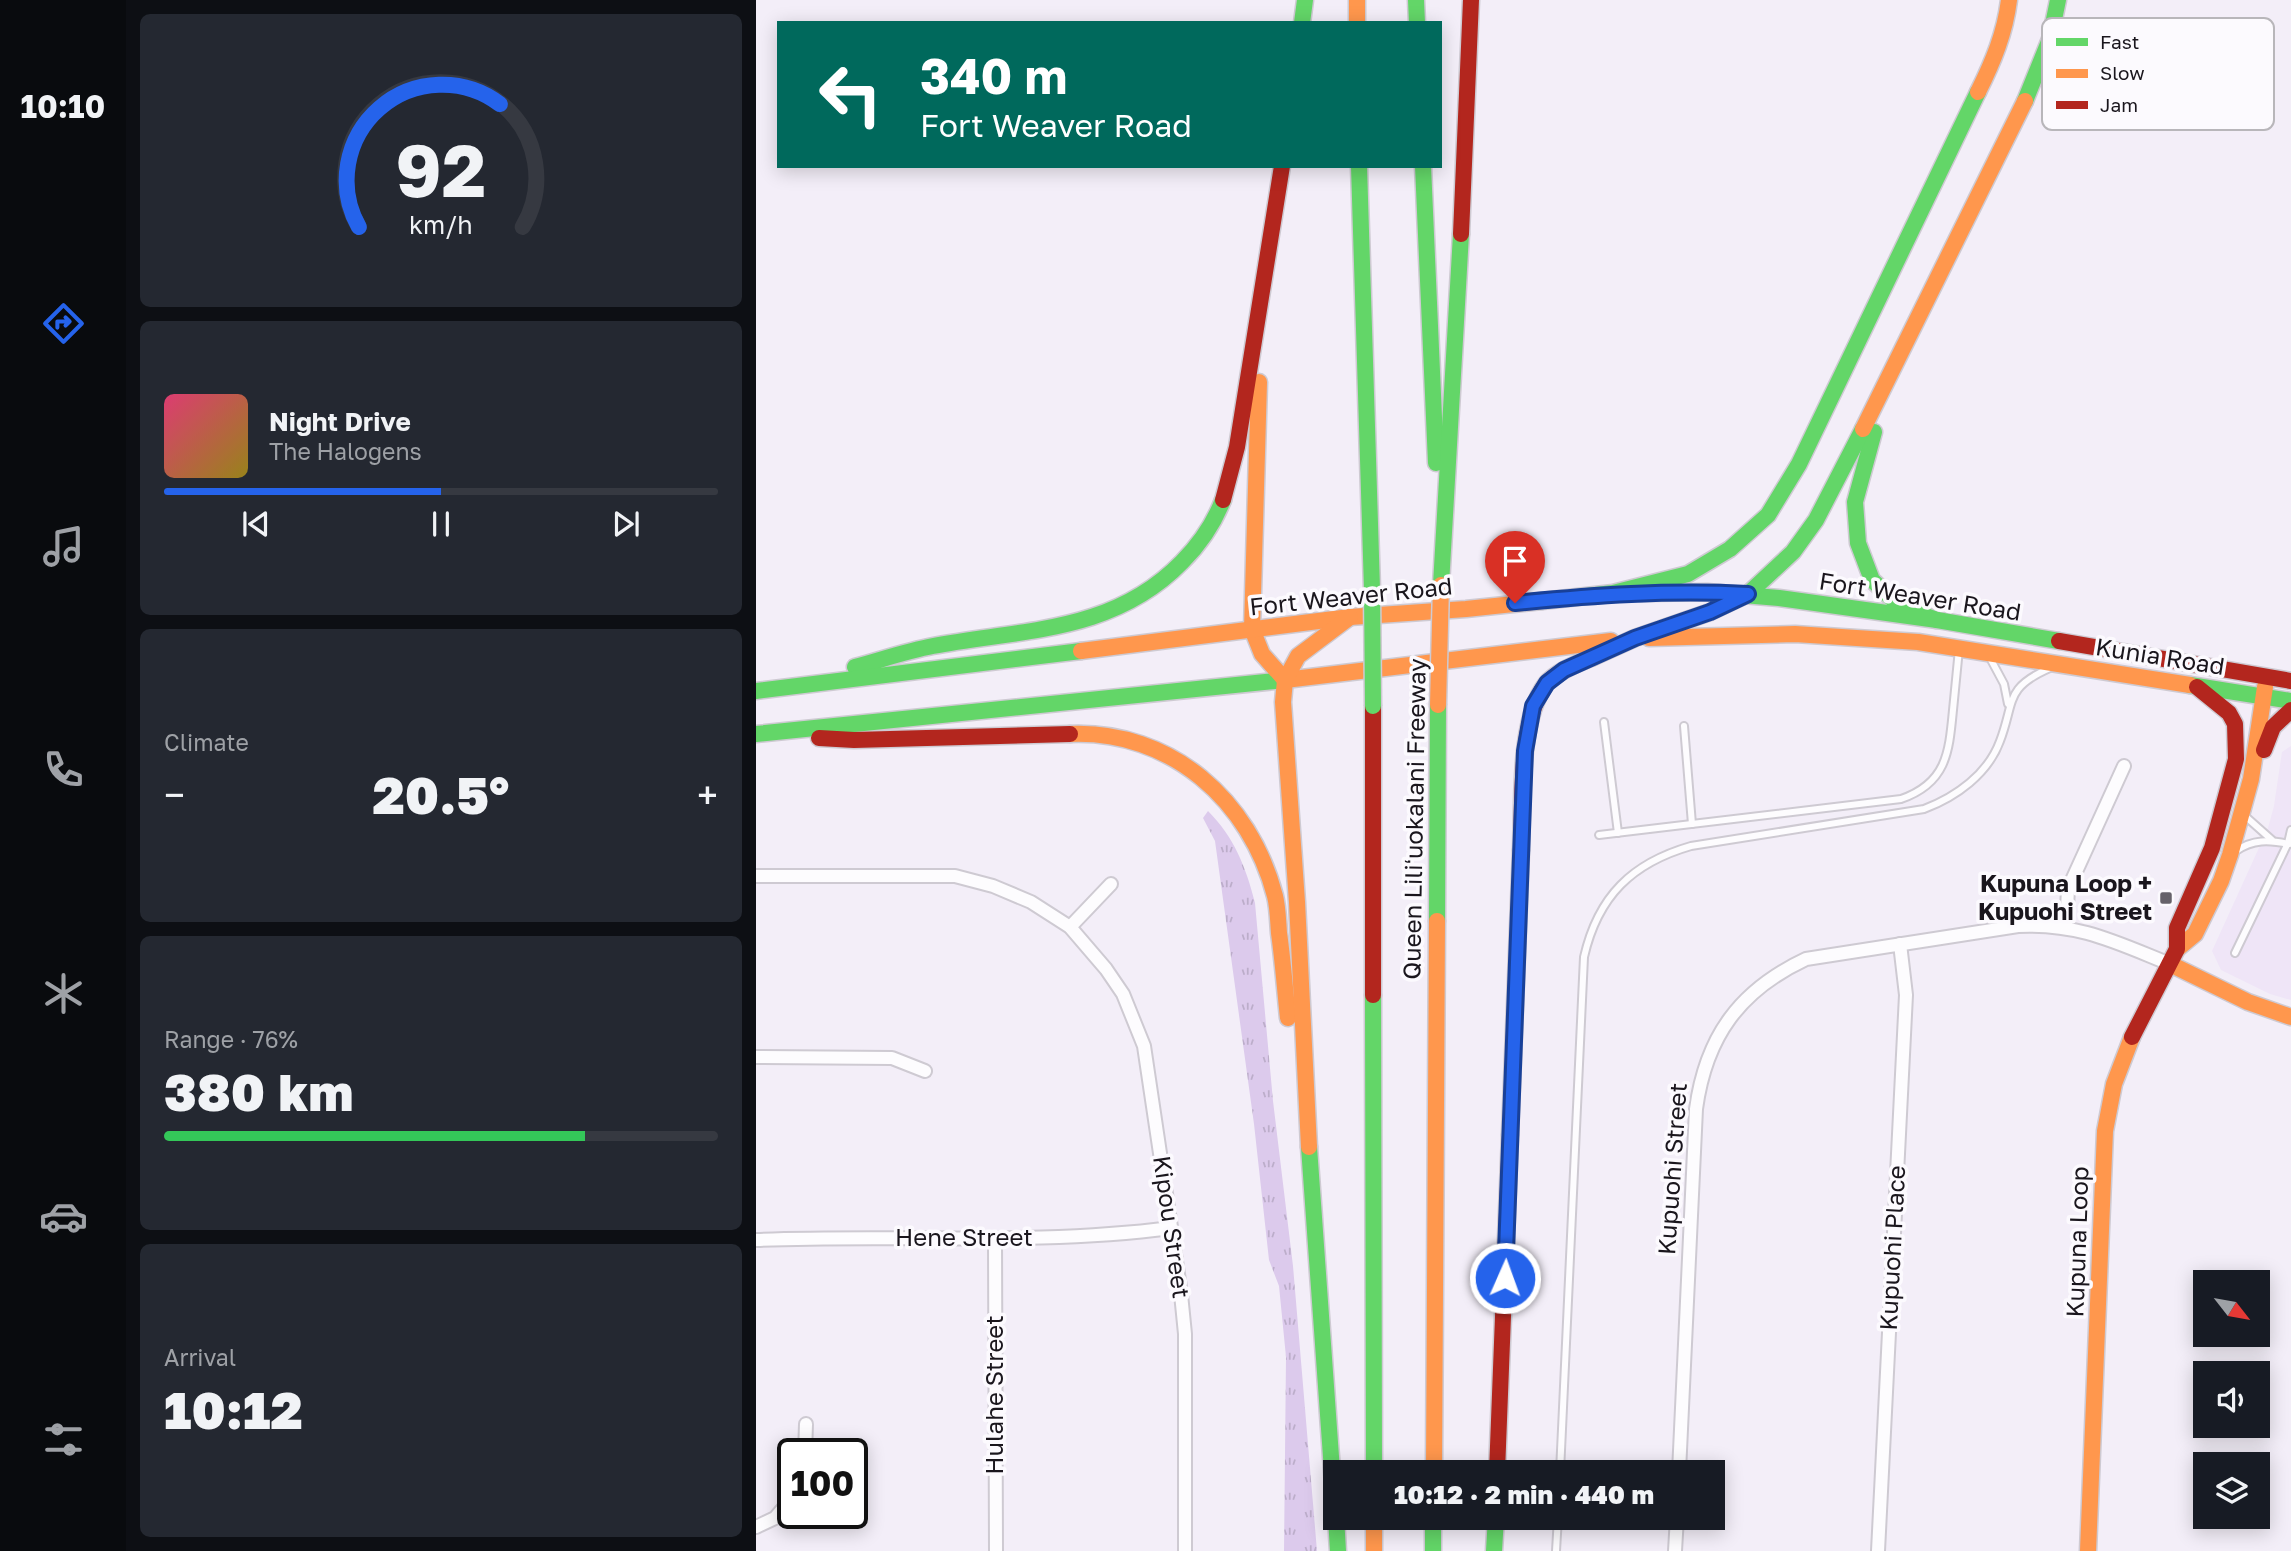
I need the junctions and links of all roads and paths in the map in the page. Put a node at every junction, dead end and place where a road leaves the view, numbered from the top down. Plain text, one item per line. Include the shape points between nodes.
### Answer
1 (1305, 0) edge
2 (1357, 0) edge
3 (1416, 0) edge
4 (1471, 0) edge
5 (2010, 0) edge
6 (2058, 0) edge
7 (2054, 18) edge
8 (1302, 21) edge
9 (1357, 21) edge
10 (1417, 21) edge
11 (2042, 61) edge
12 (1282, 168) edge
13 (1359, 168) edge
14 (1423, 168) edge
15 (1261, 302) junction
16 (1890, 379) junction
17 (1441, 585) junction
18 (1613, 593) junction
19 (1748, 594) junction
20 (1350, 617) junction
21 (1937, 620) junction
22 (1252, 629) junction
23 (1635, 638) junction
24 (2033, 638) joint
25 (1959, 647) junction
26 (1986, 651) junction
27 (2023, 657) joint
28 (2060, 664) junction
29 (2266, 676) junction
30 (1285, 680) junction
31 (2291, 681) edge
32 (2197, 687) junction
33 (781, 688) junction
34 (756, 691) edge
35 (2263, 696) junction
36 (2291, 701) edge
37 (2009, 706) junction
38 (2291, 710) edge
39 (1604, 722) dead end
40 (1684, 726) dead end
41 (756, 734) edge
42 (2124, 766) dead end
43 (2251, 779) junction
44 (2243, 813) junction
45 (1692, 824) junction
46 (2291, 830) edge
47 (1618, 833) junction
48 (1599, 835) dead end
49 (2272, 840) junction
50 (2290, 844) edge
51 (2230, 855) junction
52 (756, 876) edge
53 (1111, 884) dead end
54 (1070, 927) junction
55 (2066, 927) junction
56 (1900, 944) junction
57 (2177, 949) junction
58 (2235, 953) dead end
59 (2170, 964) junction
60 (2291, 1017) edge
61 (756, 1057) edge
62 (925, 1071) dead end
63 (1310, 1167) junction
64 (1171, 1228) junction
65 (995, 1239) junction
66 (756, 1240) edge
67 (806, 1424) dead end
68 (806, 1438) edge
69 (1331, 1460) edge
70 (1374, 1460) edge
71 (1434, 1460) edge
72 (1497, 1460) edge
73 (1561, 1460) edge
74 (1680, 1460) edge
75 (777, 1515) edge
76 (756, 1527) edge
77 (1336, 1530) edge
78 (1374, 1530) edge
79 (1433, 1530) edge
80 (1495, 1530) edge
81 (1557, 1530) edge
82 (1676, 1530) edge
83 (996, 1551) edge
84 (1185, 1551) edge
85 (1338, 1551) edge
86 (1374, 1551) edge
87 (1433, 1551) edge
88 (1494, 1551) edge
89 (1556, 1551) edge
90 (1675, 1551) edge
91 (1878, 1551) edge
92 (2088, 1551) edge

1 - 8 main road
2 - 9 main road
3 - 10 main road
4 - 17 main road
5 - 18 main road via 1993,61 1799,464 1768,515 1730,549 1688,574
6 - 7 main road
11 - 16 main road
12 - 15 main road
13 - 70 main road, Queen Liliʻuokalani Freeway, bridge via 1372,589
14 - 17 main road, Queen Liliʻuokalani Freeway
15 - 22 main road
15 - 33 main road via 1221,504 1193,551 1169,575 1140,596 1075,624 929,647
16 - 19 main road via 1816,520 1793,552
16 - 21 main road via 1855,502 1858,543 1872,580 1901,607
17 - 71 main road, Queen Liliʻuokalani Freeway, bridge
18 - 19 main road, Fort Weaver Road
18 - 20 main road, Fort Weaver Road
19 - 21 main road, Fort Weaver Road
19 - 23 main road
20 - 22 main road, Fort Weaver Road
20 - 30 main road via 1298,656
21 - 24 main road, Fort Weaver Road
22 - 30 main road via 1262,654
22 - 33 main road, Fort Weaver Road
23 - 25 main road, Fort Weaver Road via 1795,634
23 - 30 main road, Fort Weaver Road
23 - 72 main road via 1564,670 1547,683 1533,706 1526,733
24 - 29 main road, Kunia Road
25 - 26 main road, Fort Weaver Road
25 - 45 lane via 1948,754 1940,771 1919,791 1901,799
26 - 27 main road, Fort Weaver Road
26 - 37 lane via 2004,684
27 - 28 main road, Kunia Road
28 - 32 main road, Kunia Road
28 - 37 lane via 2027,681
29 - 31 main road, Kunia Road
29 - 35 main road, Kupuna Loop
30 - 41 main road, Fort Weaver Road
30 - 63 main road
32 - 35 main road, Kunia Road
32 - 57 main road, Kupuna Loop via 2224,708 2235,724 2236,760 2218,830 2177,928
33 - 34 main road, Fort Weaver Road
35 - 36 main road, Kunia Road
35 - 43 main road, Kupuna Loop
37 - 73 lane via 1992,757 1968,784 1938,804 1672,851 1635,871 1596,918 1584,957
38 - 43 main road via 2273,725
39 - 47 lane
40 - 45 lane
41 - 63 main road via 854,740 1087,733 1147,746 1193,770 1239,814 1264,859 1275,897
42 - 55 street via 2068,889
43 - 44 main road, Kupuna Loop
44 - 49 lane
44 - 51 main road, Kupuna Loop
45 - 47 lane
46 - 50 lane
47 - 48 lane
49 - 50 lane
49 - 51 lane via 2246,844
50 - 58 lane
51 - 57 main road, Kupuna Loop via 2195,934
52 - 54 street, Kipou Street via 955,876 1031,902
53 - 54 street
54 - 64 street, Kipou Street via 1123,994 1144,1046
55 - 56 street, Kupuohi Street via 2018,926
55 - 59 street, Kupuohi Street
56 - 74 street, Kupuohi Street via 1806,959 1784,970 1745,999 1706,1061 1696,1109
56 - 91 street, Kupuohi Place via 1906,995
57 - 59 main road, Kupuna Loop
59 - 60 main road, Kupuohi Street via 2248,1002
59 - 92 main road, Kupuna Loop via 2128,1045 2105,1131
61 - 62 street via 892,1058
63 - 69 main road
64 - 65 street, Hene Street via 1101,1237
64 - 84 street, Kipou Street via 1185,1334
65 - 66 street, Hene Street
65 - 83 street, Hulahe Street
67 - 68 street
75 - 76 street
77 - 85 main road
78 - 86 main road
79 - 87 main road
80 - 88 main road
81 - 89 lane
82 - 90 street

